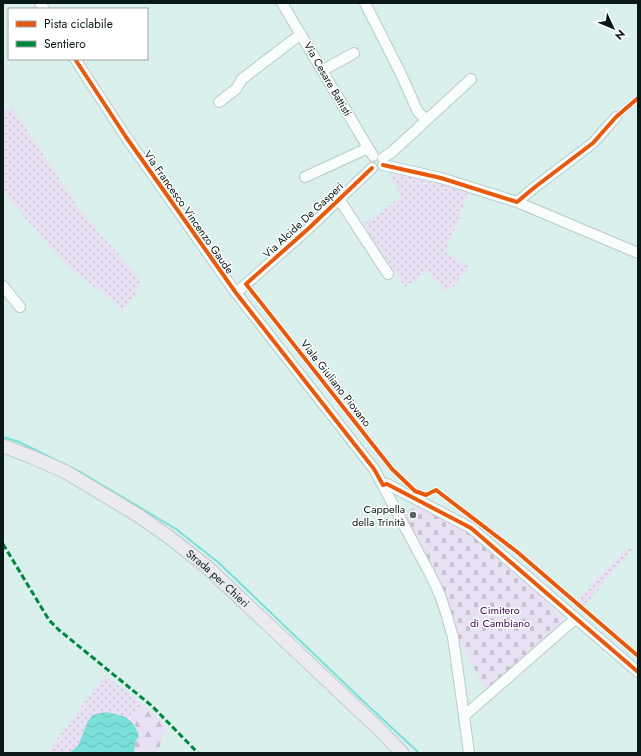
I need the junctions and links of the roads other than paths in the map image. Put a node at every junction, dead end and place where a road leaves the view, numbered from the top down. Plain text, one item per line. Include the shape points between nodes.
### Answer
1 (282, 3) edge
2 (365, 3) edge
3 (301, 34) junction
4 (354, 53) dead end
5 (76, 60) edge
6 (323, 70) junction
7 (472, 80) dead end
8 (218, 102) dead end
9 (616, 117) dead end
10 (426, 119) junction
11 (377, 156) junction
12 (305, 177) dead end
13 (339, 199) junction
14 (517, 202) junction
15 (638, 253) edge
16 (388, 274) dead end
17 (3, 286) edge
18 (236, 293) junction
19 (20, 307) dead end
20 (3, 446) edge
21 (383, 485) junction
22 (575, 619) junction
23 (638, 672) edge
24 (464, 716) junction
25 (402, 753) edge
26 (469, 753) edge

1 - 3 street, Via Cesare Battisti
2 - 10 street via 418,112
3 - 6 street, Via Cesare Battisti
3 - 8 street via 242,79 236,89
4 - 6 street
5 - 18 street, Via Francesco Vincenzo Gaude via 130,143
6 - 11 street, Via Cesare Battisti
7 - 10 street
9 - 14 street via 593,143
10 - 11 street via 392,152
11 - 12 street
11 - 13 street, Via Alcide De Gasperi via 369,162 372,168
11 - 14 street
13 - 16 street, Via Alcide De Gasperi
13 - 18 street, Via Alcide De Gasperi
14 - 15 street
17 - 19 street
18 - 21 street, Via Francesco Vincenzo Gaude via 374,469
20 - 25 main road, Strada per Chieri via 66,472 169,537 213,572
21 - 22 street via 387,484 471,528
21 - 24 street, Via Francesco Vincenzo Gaude via 440,595 453,637
22 - 23 street
22 - 24 street
24 - 26 street, Via Francesco Vincenzo Gaude

